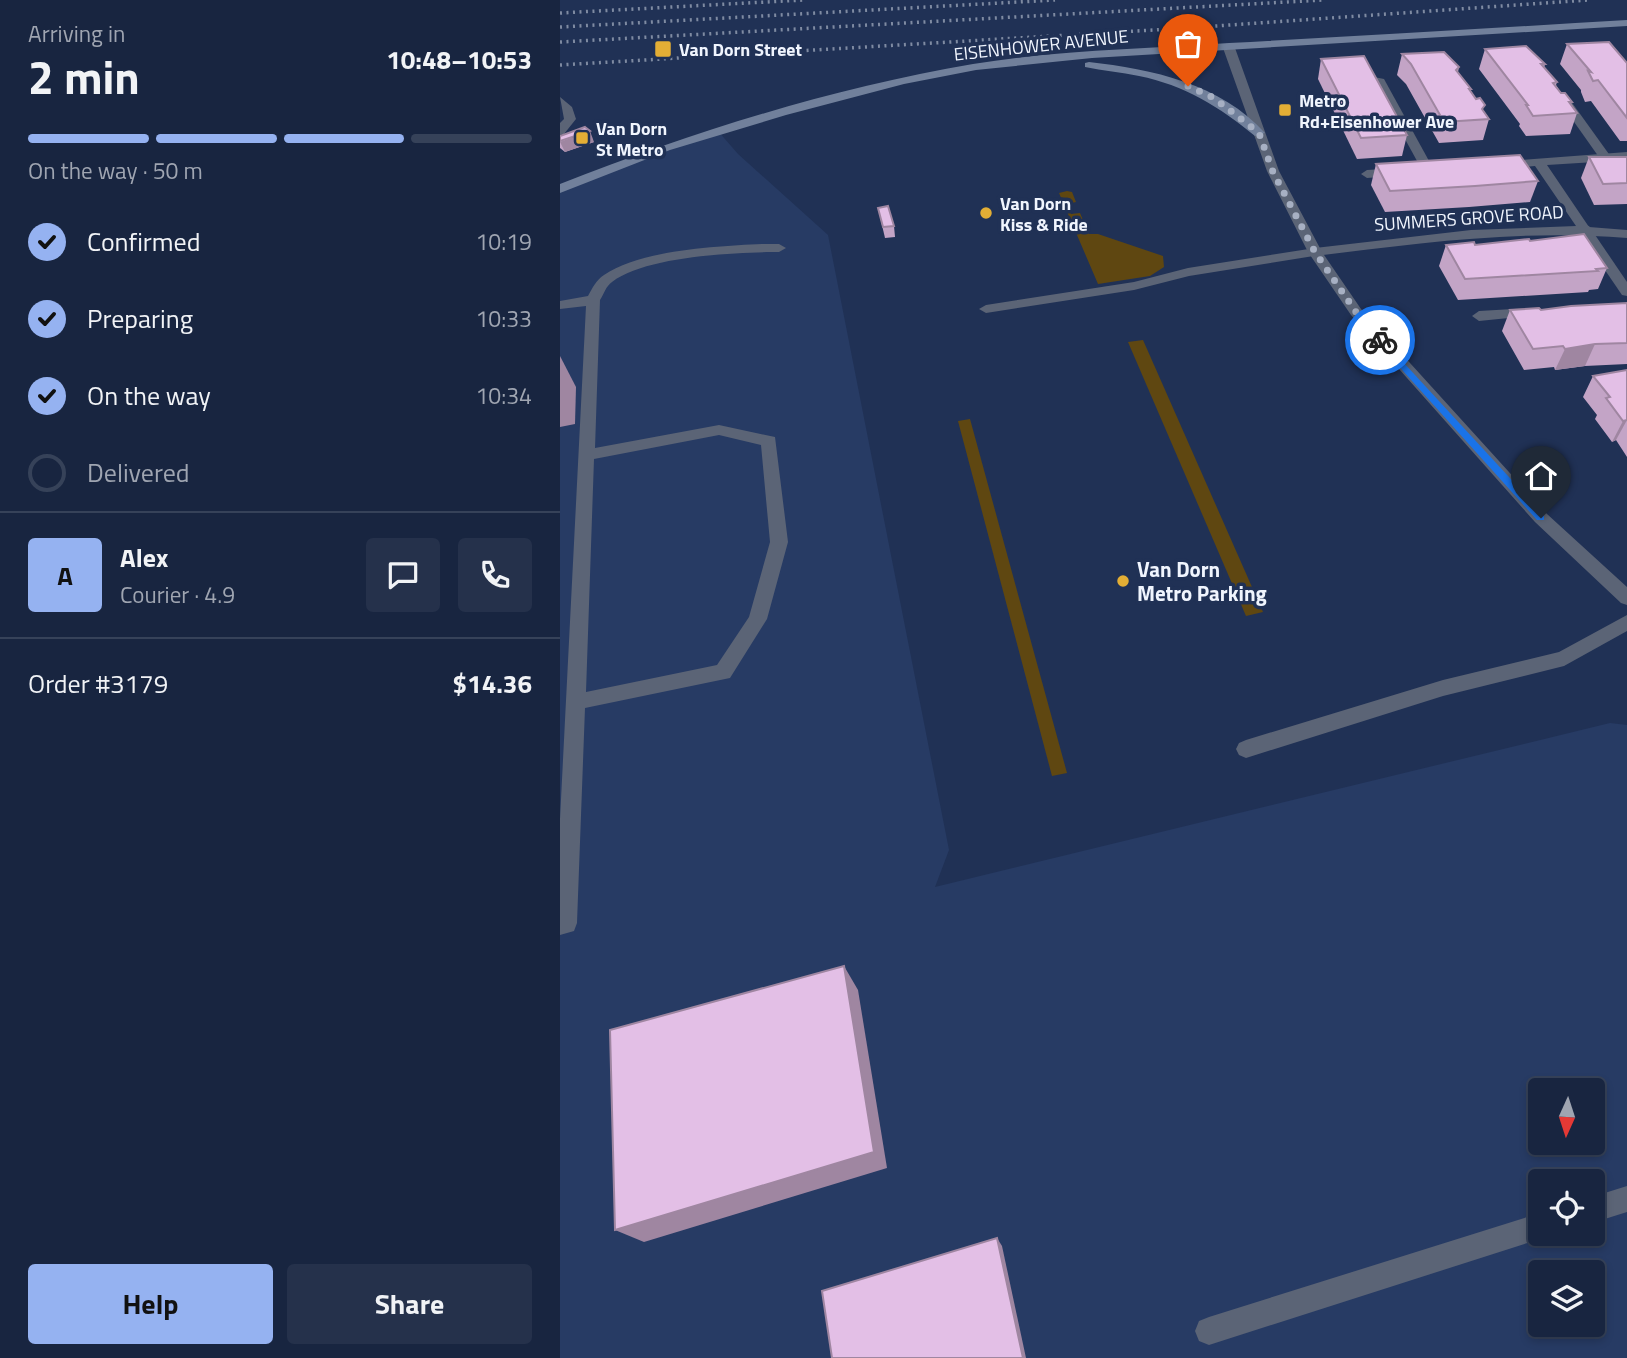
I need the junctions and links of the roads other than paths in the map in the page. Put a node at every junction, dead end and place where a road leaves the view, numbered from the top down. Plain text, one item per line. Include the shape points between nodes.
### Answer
1 (1627, 23) edge
2 (1229, 48) junction
3 (1014, 62) junction
4 (1378, 79) edge
5 (1554, 85) edge
6 (560, 101) edge
7 (560, 131) edge
8 (1259, 133) junction
9 (1627, 156) edge
10 (1605, 157) junction
11 (1538, 162) junction
12 (1483, 166) edge
13 (1367, 174) dead end
14 (560, 189) edge
15 (1584, 229) junction
16 (1627, 234) edge
17 (779, 248) dead end
18 (1315, 252) junction
19 (1627, 292) edge
20 (593, 300) junction
21 (560, 306) edge
22 (986, 309) dead end
23 (1546, 311) edge
24 (1479, 316) dead end
25 (588, 455) junction
26 (1627, 598) edge
27 (1627, 622) edge
28 (577, 702) junction
29 (1246, 749) dead end
30 (560, 924) edge
31 (1627, 1199) edge
32 (1605, 1206) edge
33 (1528, 1230) edge
34 (1209, 1331) dead end

1 - 2 main road, EISENHOWER AVENUE
2 - 3 main road, EISENHOWER AVENUE
2 - 8 street
3 - 8 main road via 1084,64 1159,76 1214,98
3 - 14 main road, EISENHOWER AVENUE via 903,81 782,112 666,147
4 - 13 street via 1435,169
5 - 10 street
6 - 7 street via 570,119
8 - 18 street via 1273,172
9 - 10 street
10 - 11 street
11 - 12 street
11 - 15 street
15 - 16 street, SUMMERS GROVE ROAD
15 - 18 street, SUMMERS GROVE ROAD via 1409,240
15 - 19 street
17 - 20 street via 757,247 634,265 605,280
18 - 22 street, SUMMERS GROVE ROAD
18 - 26 street via 1356,312 1395,357 1541,518
20 - 21 street
20 - 25 street
23 - 24 street
25 - 28 street
25 - 28 street via 719,430 769,441 779,542 758,619 723,672
27 - 29 street via 1564,658 1443,688
28 - 30 street via 566,923
31 - 32 street
33 - 34 street

